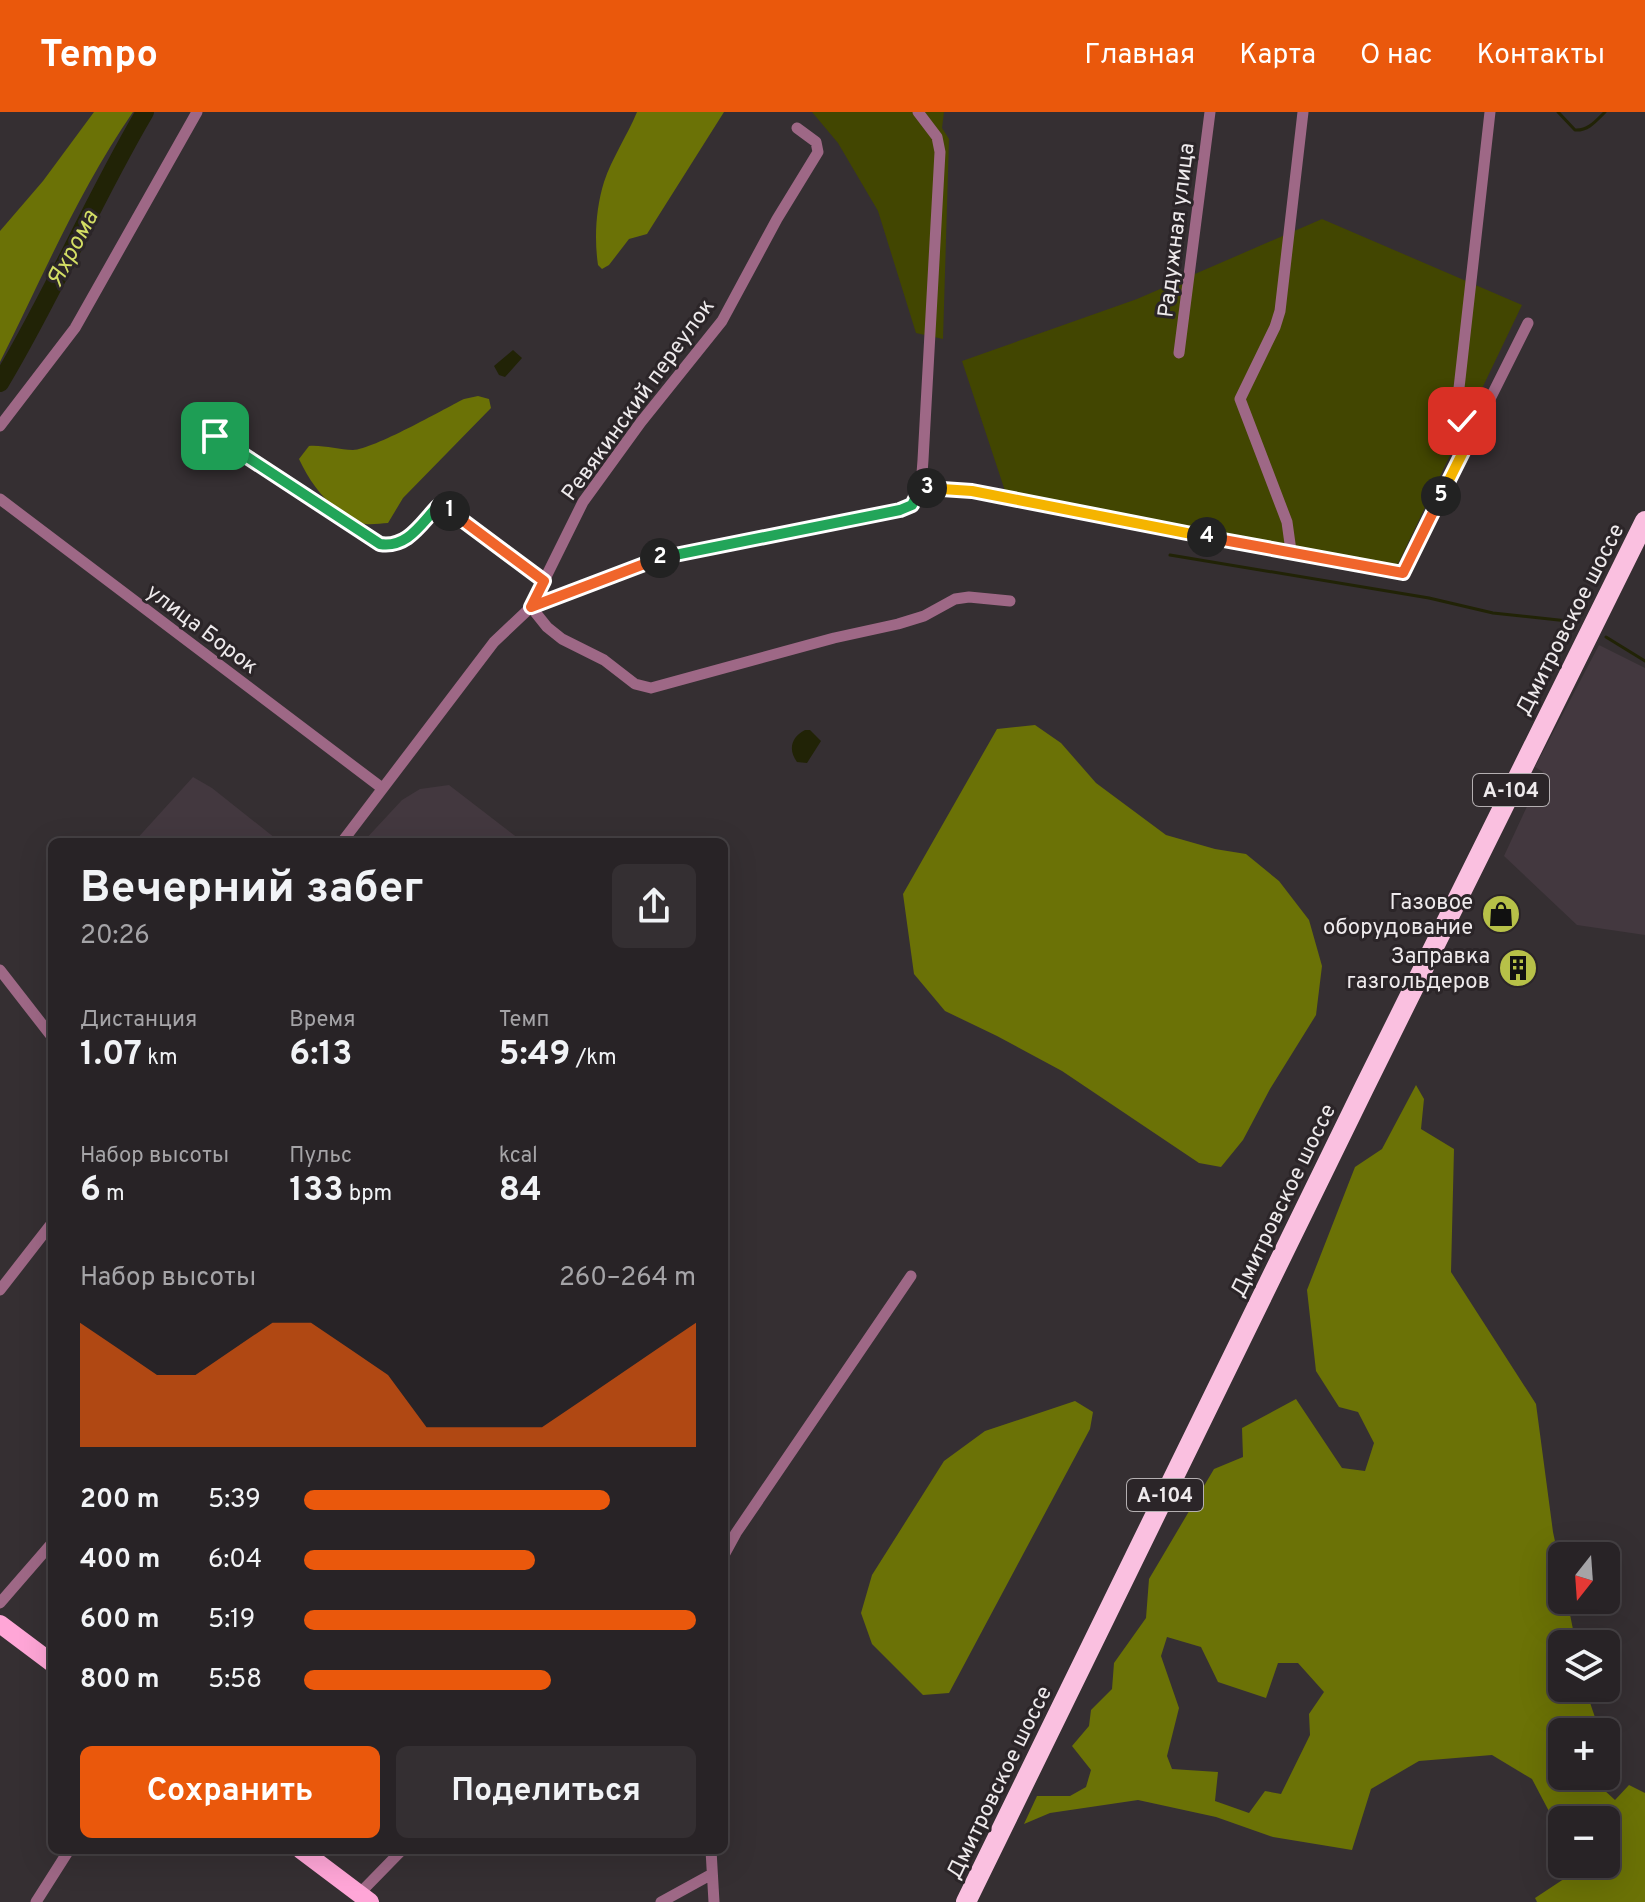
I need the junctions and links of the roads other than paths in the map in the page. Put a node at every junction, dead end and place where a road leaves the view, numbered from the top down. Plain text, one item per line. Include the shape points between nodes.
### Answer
1 (197, 112) edge
2 (918, 112) edge
3 (1210, 112) edge
4 (1303, 112) edge
5 (1490, 112) edge
6 (797, 128) dead end
7 (1528, 323) dead end
8 (1179, 353) dead end
9 (0, 426) edge
10 (1476, 426) junction
11 (215, 436) dead end
12 (921, 487) junction
13 (0, 499) edge
14 (1645, 521) edge
15 (1291, 551) junction
16 (544, 581) junction
17 (1010, 601) dead end
18 (531, 607) junction
19 (382, 788) junction
20 (345, 838) edge
21 (0, 970) edge
22 (48, 1032) edge
23 (48, 1228) edge
24 (911, 1276) dead end
25 (0, 1290) edge
26 (48, 1548) edge
27 (728, 1548) edge
28 (0, 1603) edge
29 (0, 1624) edge
30 (48, 1660) edge
31 (66, 1854) edge
32 (306, 1854) edge
33 (399, 1854) edge
34 (711, 1854) edge
35 (712, 1874) junction
36 (365, 1898) edge
37 (36, 1902) edge
38 (661, 1902) edge
39 (714, 1902) edge
40 (966, 1902) edge

1 - 9 street via 75,328
2 - 12 street via 937,137 940,152
3 - 8 street, Радужная улица
4 - 15 street via 1280,311 1240,399 1287,522
5 - 10 street via 1457,406 1457,417
6 - 16 street, Ревякинский переулок via 816,142 818,152 722,321 583,502
7 - 10 street
10 - 15 street via 1403,573
11 - 16 street via 380,544 405,541 443,506
12 - 15 street via 972,491
12 - 18 street via 912,505 900,510 647,561
13 - 19 street, улица Борок
14 - 40 highway, Дмитровское шоссе / А-104
16 - 18 street, Ревякинский переулок
17 - 18 street via 955,599 898,624 651,688 635,684 604,660 562,639
18 - 19 street, Ревякинский переулок via 494,642
19 - 20 street, Ревякинский переулок
21 - 22 street
23 - 25 street
24 - 27 street
26 - 28 street
29 - 30 main road
31 - 37 street
32 - 36 main road
33 - 36 street
34 - 35 street
35 - 38 street
35 - 39 street

